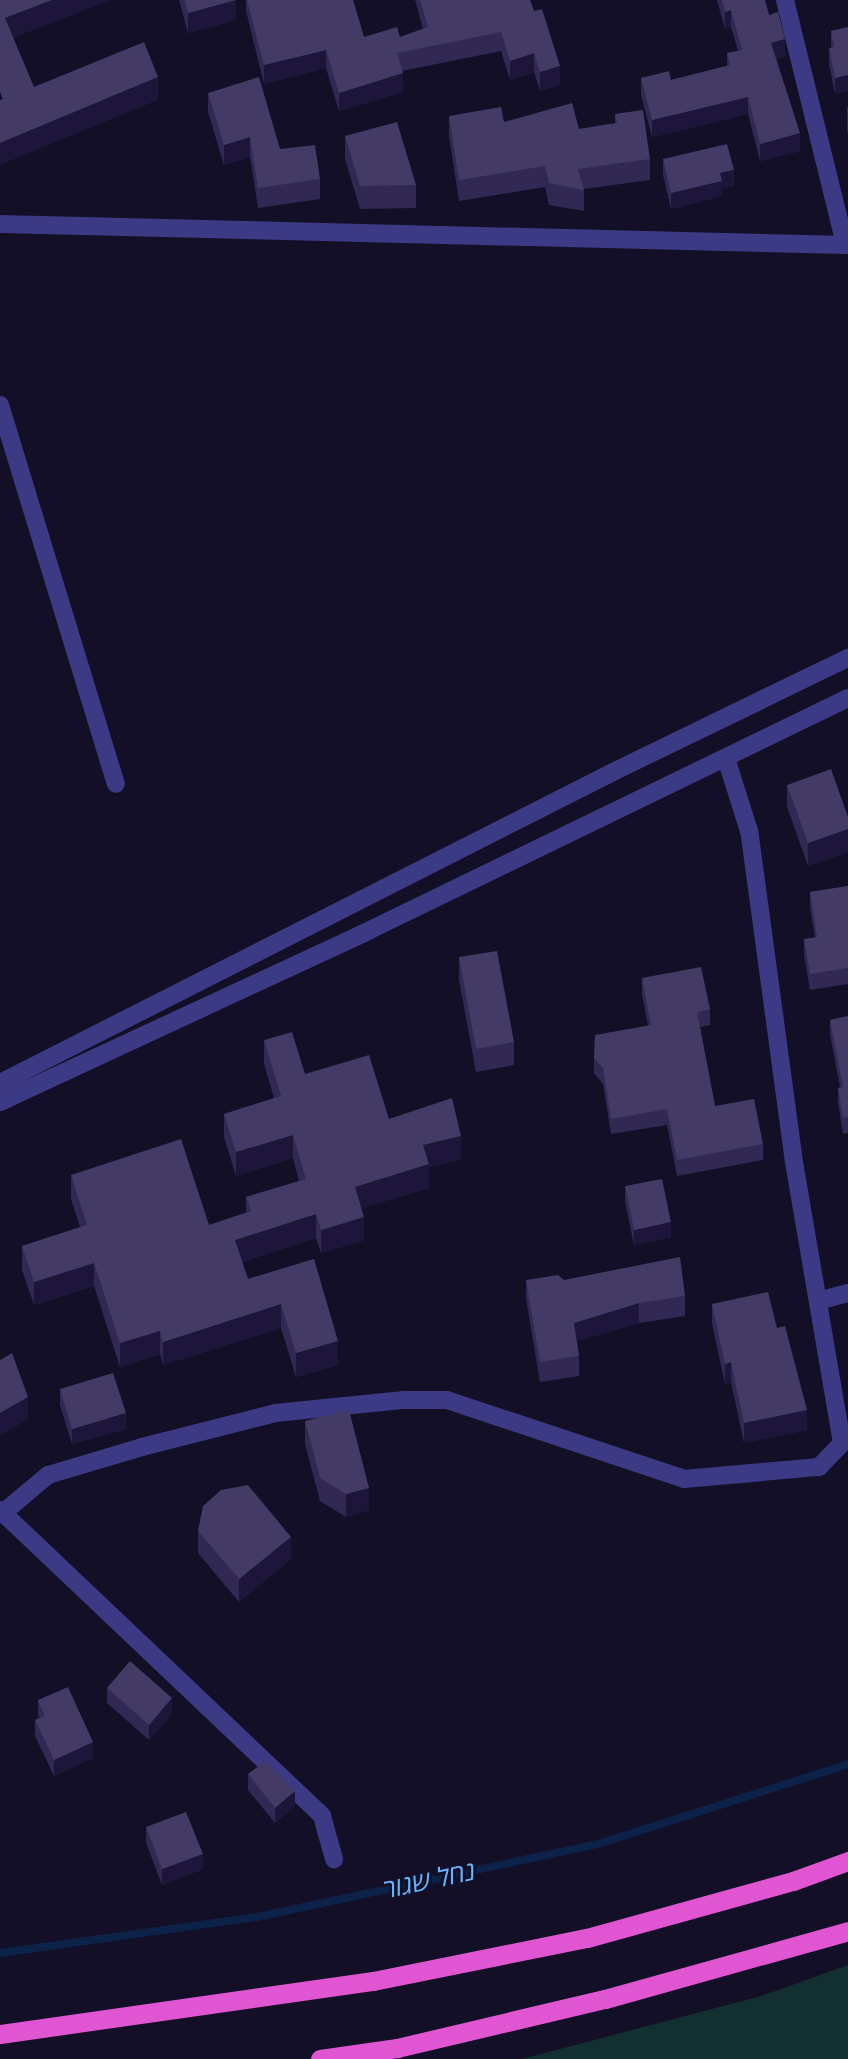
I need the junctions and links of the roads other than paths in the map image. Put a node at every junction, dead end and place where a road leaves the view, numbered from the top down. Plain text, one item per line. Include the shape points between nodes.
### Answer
1 (785, 0) edge
2 (0, 224) edge
3 (846, 245) edge
4 (0, 405) edge
5 (848, 658) edge
6 (848, 698) edge
7 (726, 758) junction
8 (116, 784) dead end
9 (0, 1083) edge
10 (0, 1102) edge
11 (848, 1293) edge
12 (818, 1301) junction
13 (2, 1511) edge
14 (334, 1859) dead end
15 (848, 1861) edge
16 (848, 1931) edge
17 (0, 2034) edge
18 (320, 2059) edge

1 - 3 street
2 - 3 street
4 - 8 street
5 - 9 street
6 - 7 street
7 - 10 street
7 - 12 street via 749,831 794,1162
11 - 12 street
12 - 13 street via 842,1443 818,1467 684,1479 447,1401 404,1399 275,1413 142,1447 47,1475
13 - 14 street via 322,1816
15 - 17 highway via 793,1881 587,1938 373,1981
16 - 18 highway via 605,1999 397,2048

